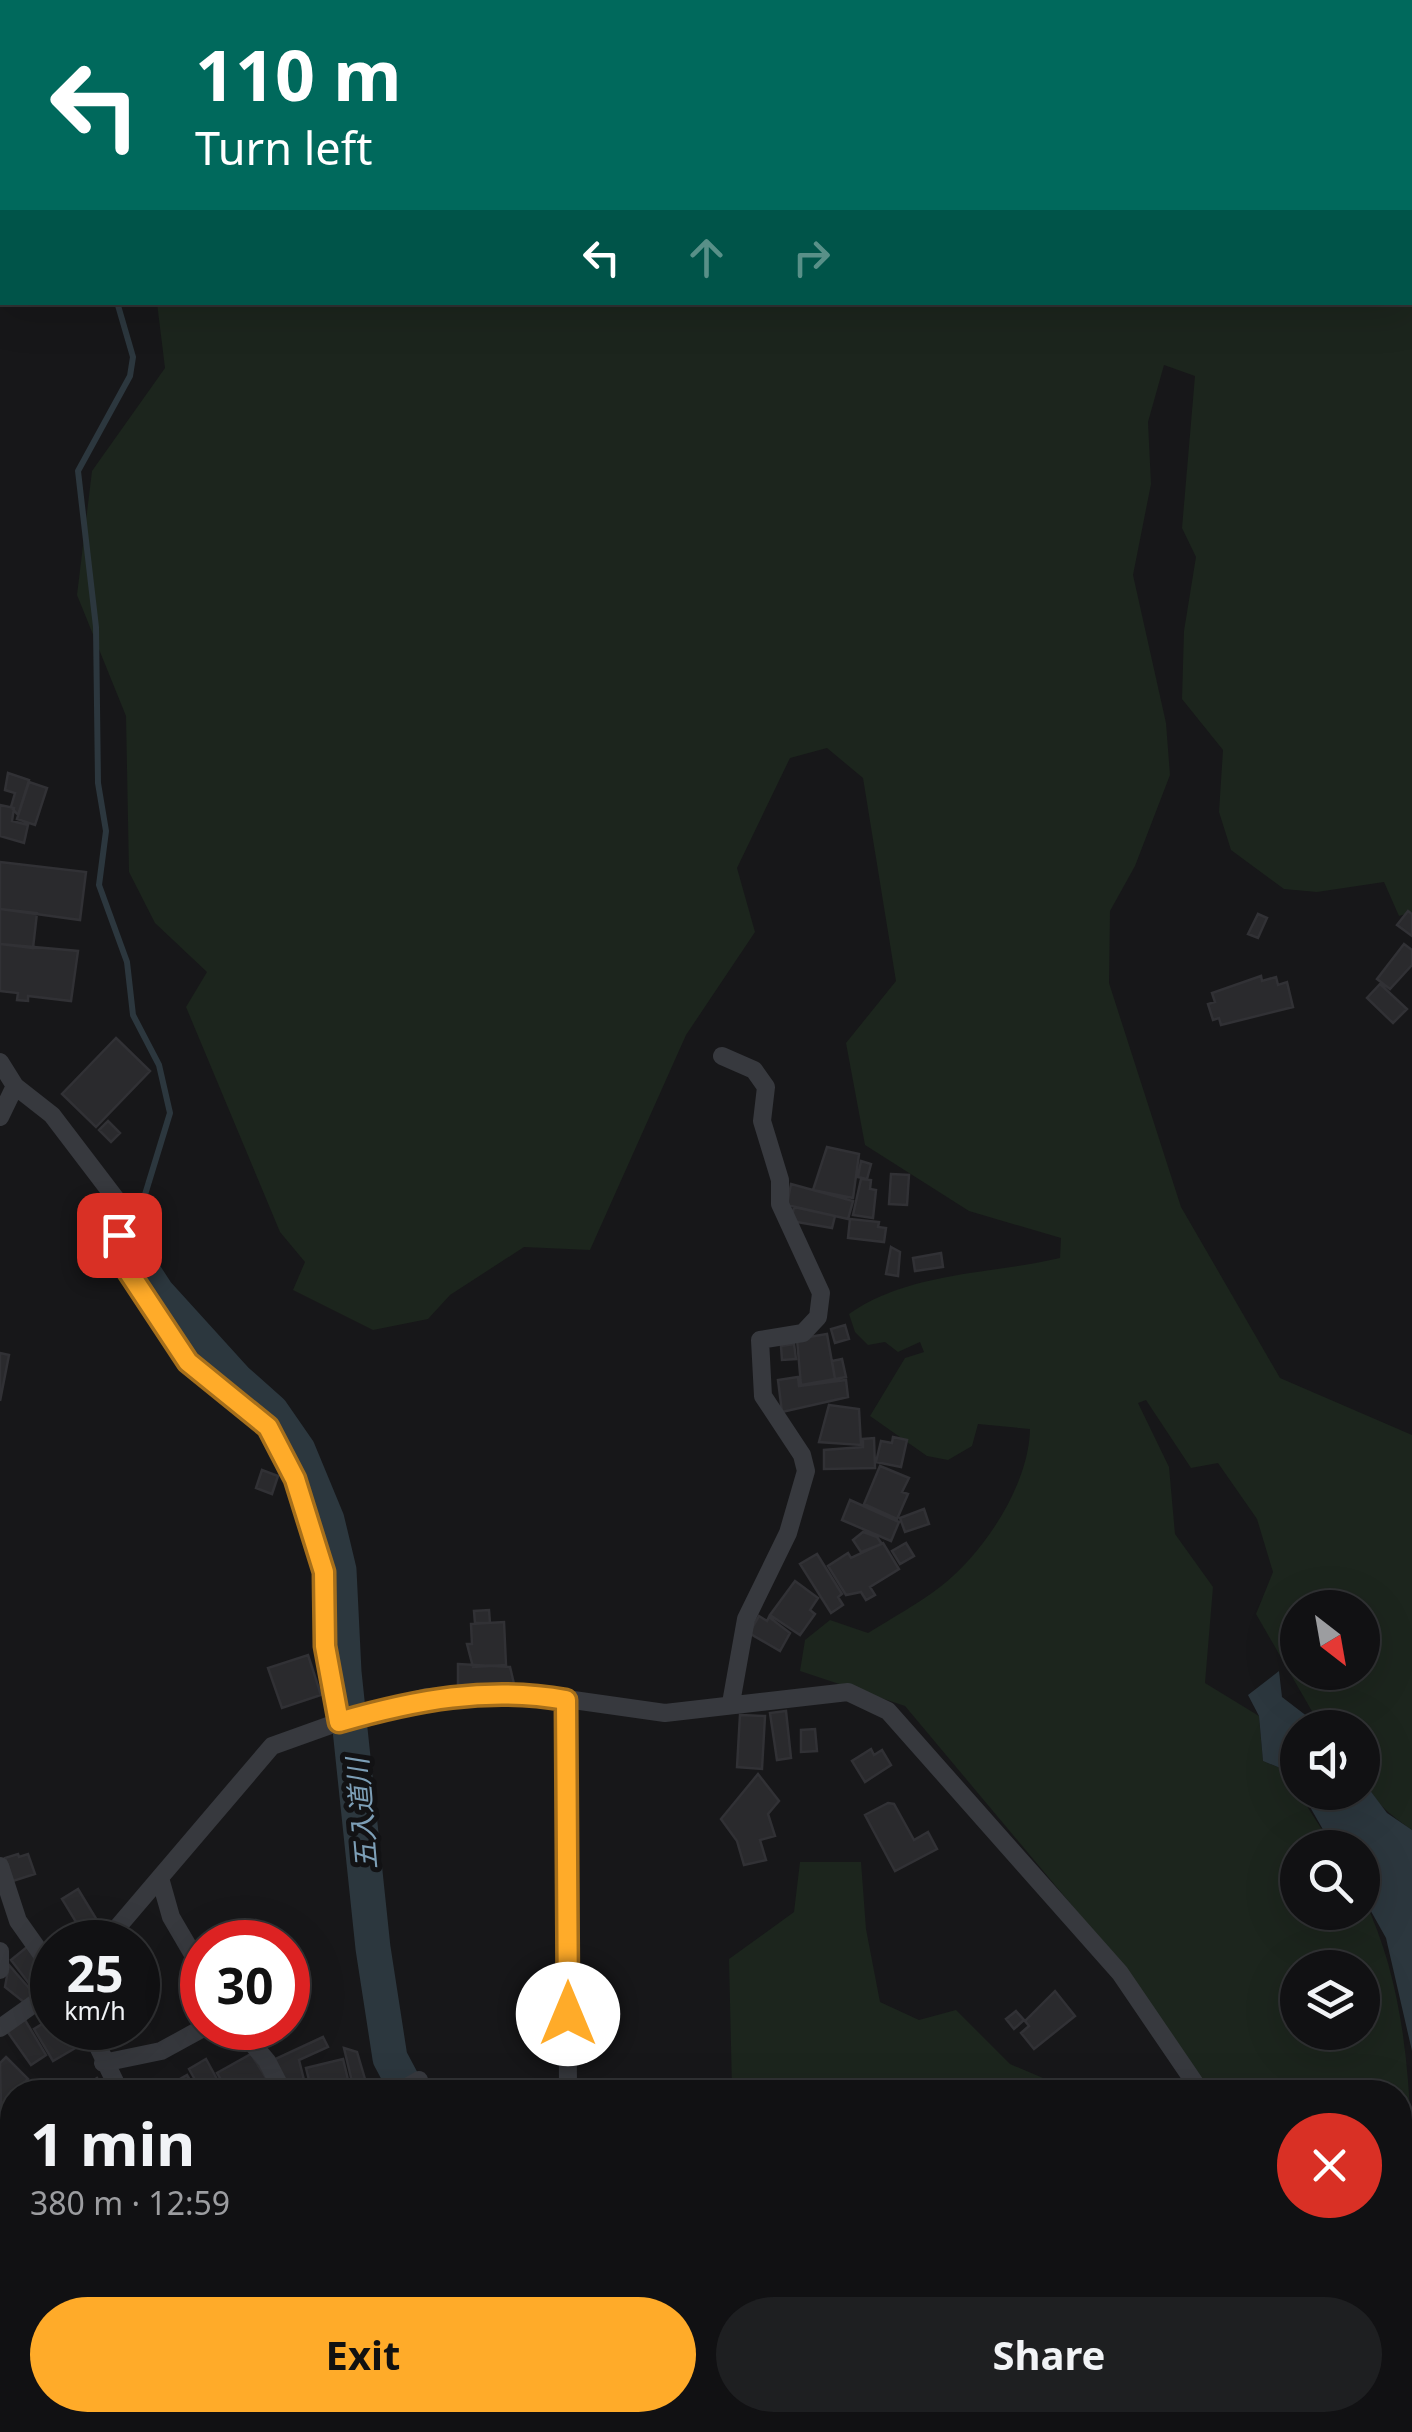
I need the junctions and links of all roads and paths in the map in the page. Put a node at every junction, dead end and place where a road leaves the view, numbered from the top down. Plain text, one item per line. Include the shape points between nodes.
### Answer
1 (722, 1056) dead end
2 (0, 1062) edge
3 (15, 1086) junction
4 (0, 1117) edge
5 (119, 1214) junction
6 (148, 1221) dead end
7 (566, 1700) junction
8 (731, 1703) junction
9 (339, 1722) junction
10 (0, 1866) edge
11 (160, 1878) junction
12 (124, 1920) edge
13 (180, 1932) edge
14 (30, 1938) edge
15 (0, 1952) edge
16 (0, 1970) edge
17 (30, 2005) edge
18 (2, 2022) edge
19 (180, 2041) edge
20 (98, 2050) edge
21 (258, 2050) edge
22 (103, 2063) junction
23 (113, 2080) edge
24 (277, 2080) edge
25 (568, 2080) edge
26 (1192, 2080) edge

1 - 8 street via 754,1070 766,1087 762,1120 780,1180 780,1204 821,1293 818,1318 802,1332 760,1340 763,1396 806,1471 788,1533 746,1618
2 - 3 street
3 - 4 street
3 - 5 street via 52,1116 120,1203
5 - 6 street
5 - 9 street via 118,1256 178,1347 268,1427 295,1479 324,1572 325,1646
7 - 8 street via 665,1713
7 - 9 street via 524,1693 427,1698
7 - 25 street
8 - 26 street via 848,1692 888,1711 1120,1973
9 - 11 street via 272,1746
10 - 14 street
11 - 12 street
11 - 13 street
15 - 16 street
17 - 18 street
19 - 22 street
20 - 22 street
21 - 24 street
22 - 23 street

